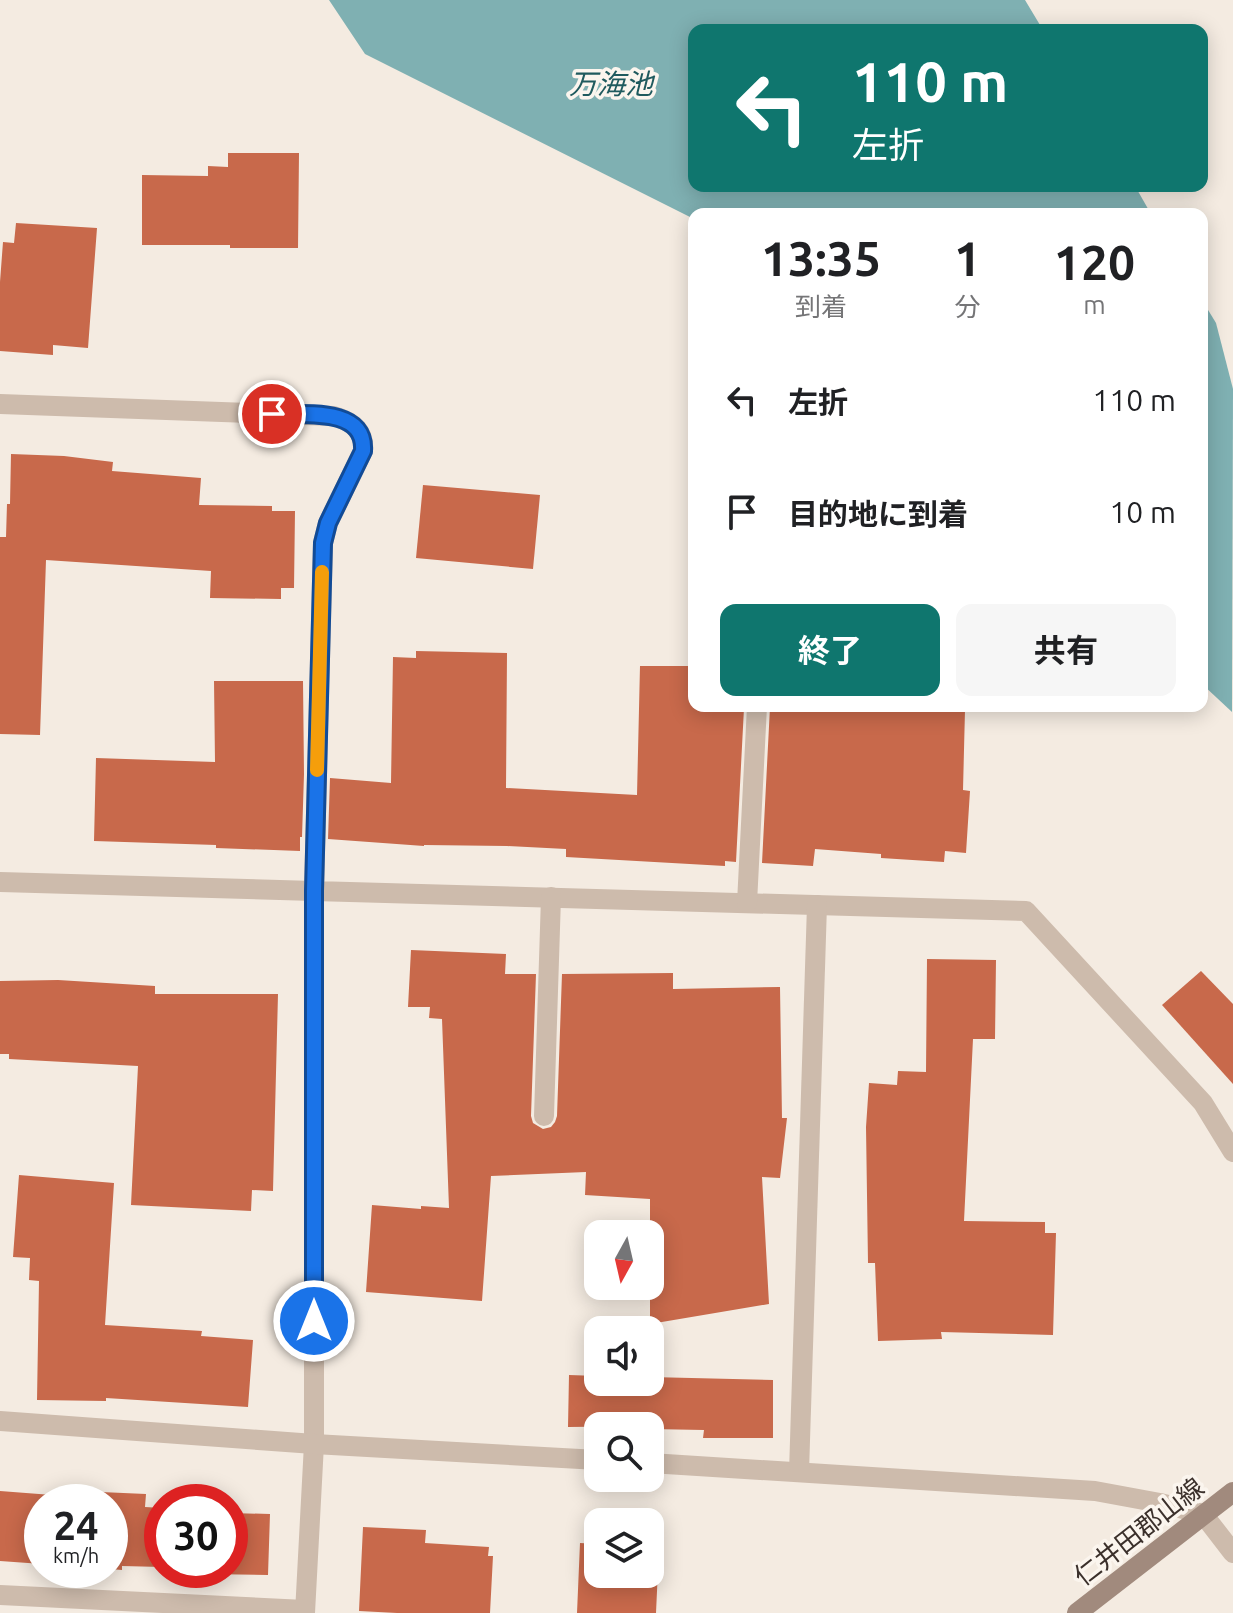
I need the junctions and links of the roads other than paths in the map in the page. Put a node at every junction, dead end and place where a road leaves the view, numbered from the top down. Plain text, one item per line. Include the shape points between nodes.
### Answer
1 (0, 404) edge
2 (757, 712) edge
3 (0, 882) edge
4 (314, 891) junction
5 (551, 897) junction
6 (747, 903) junction
7 (817, 905) junction
8 (544, 1116) dead end
9 (1233, 1152) edge
10 (0, 1421) edge
11 (314, 1444) junction
12 (584, 1459) edge
13 (664, 1464) edge
14 (799, 1472) junction
15 (1233, 1492) edge
16 (1203, 1514) junction
17 (1233, 1553) edge
18 (0, 1595) edge
19 (305, 1612) edge
20 (1077, 1613) edge

1 - 4 street via 333,416 358,429 363,451 323,543
2 - 6 street
3 - 4 street
4 - 5 street
4 - 11 street
5 - 6 street
5 - 8 street
6 - 7 street
7 - 9 street via 1026,911 1203,1103
7 - 14 street
10 - 11 street
11 - 12 street
11 - 19 street
13 - 14 street
14 - 16 street via 1095,1491
15 - 16 main road, 仁井田郡山線
16 - 17 street
16 - 20 main road, 仁井田郡山線
18 - 19 street

